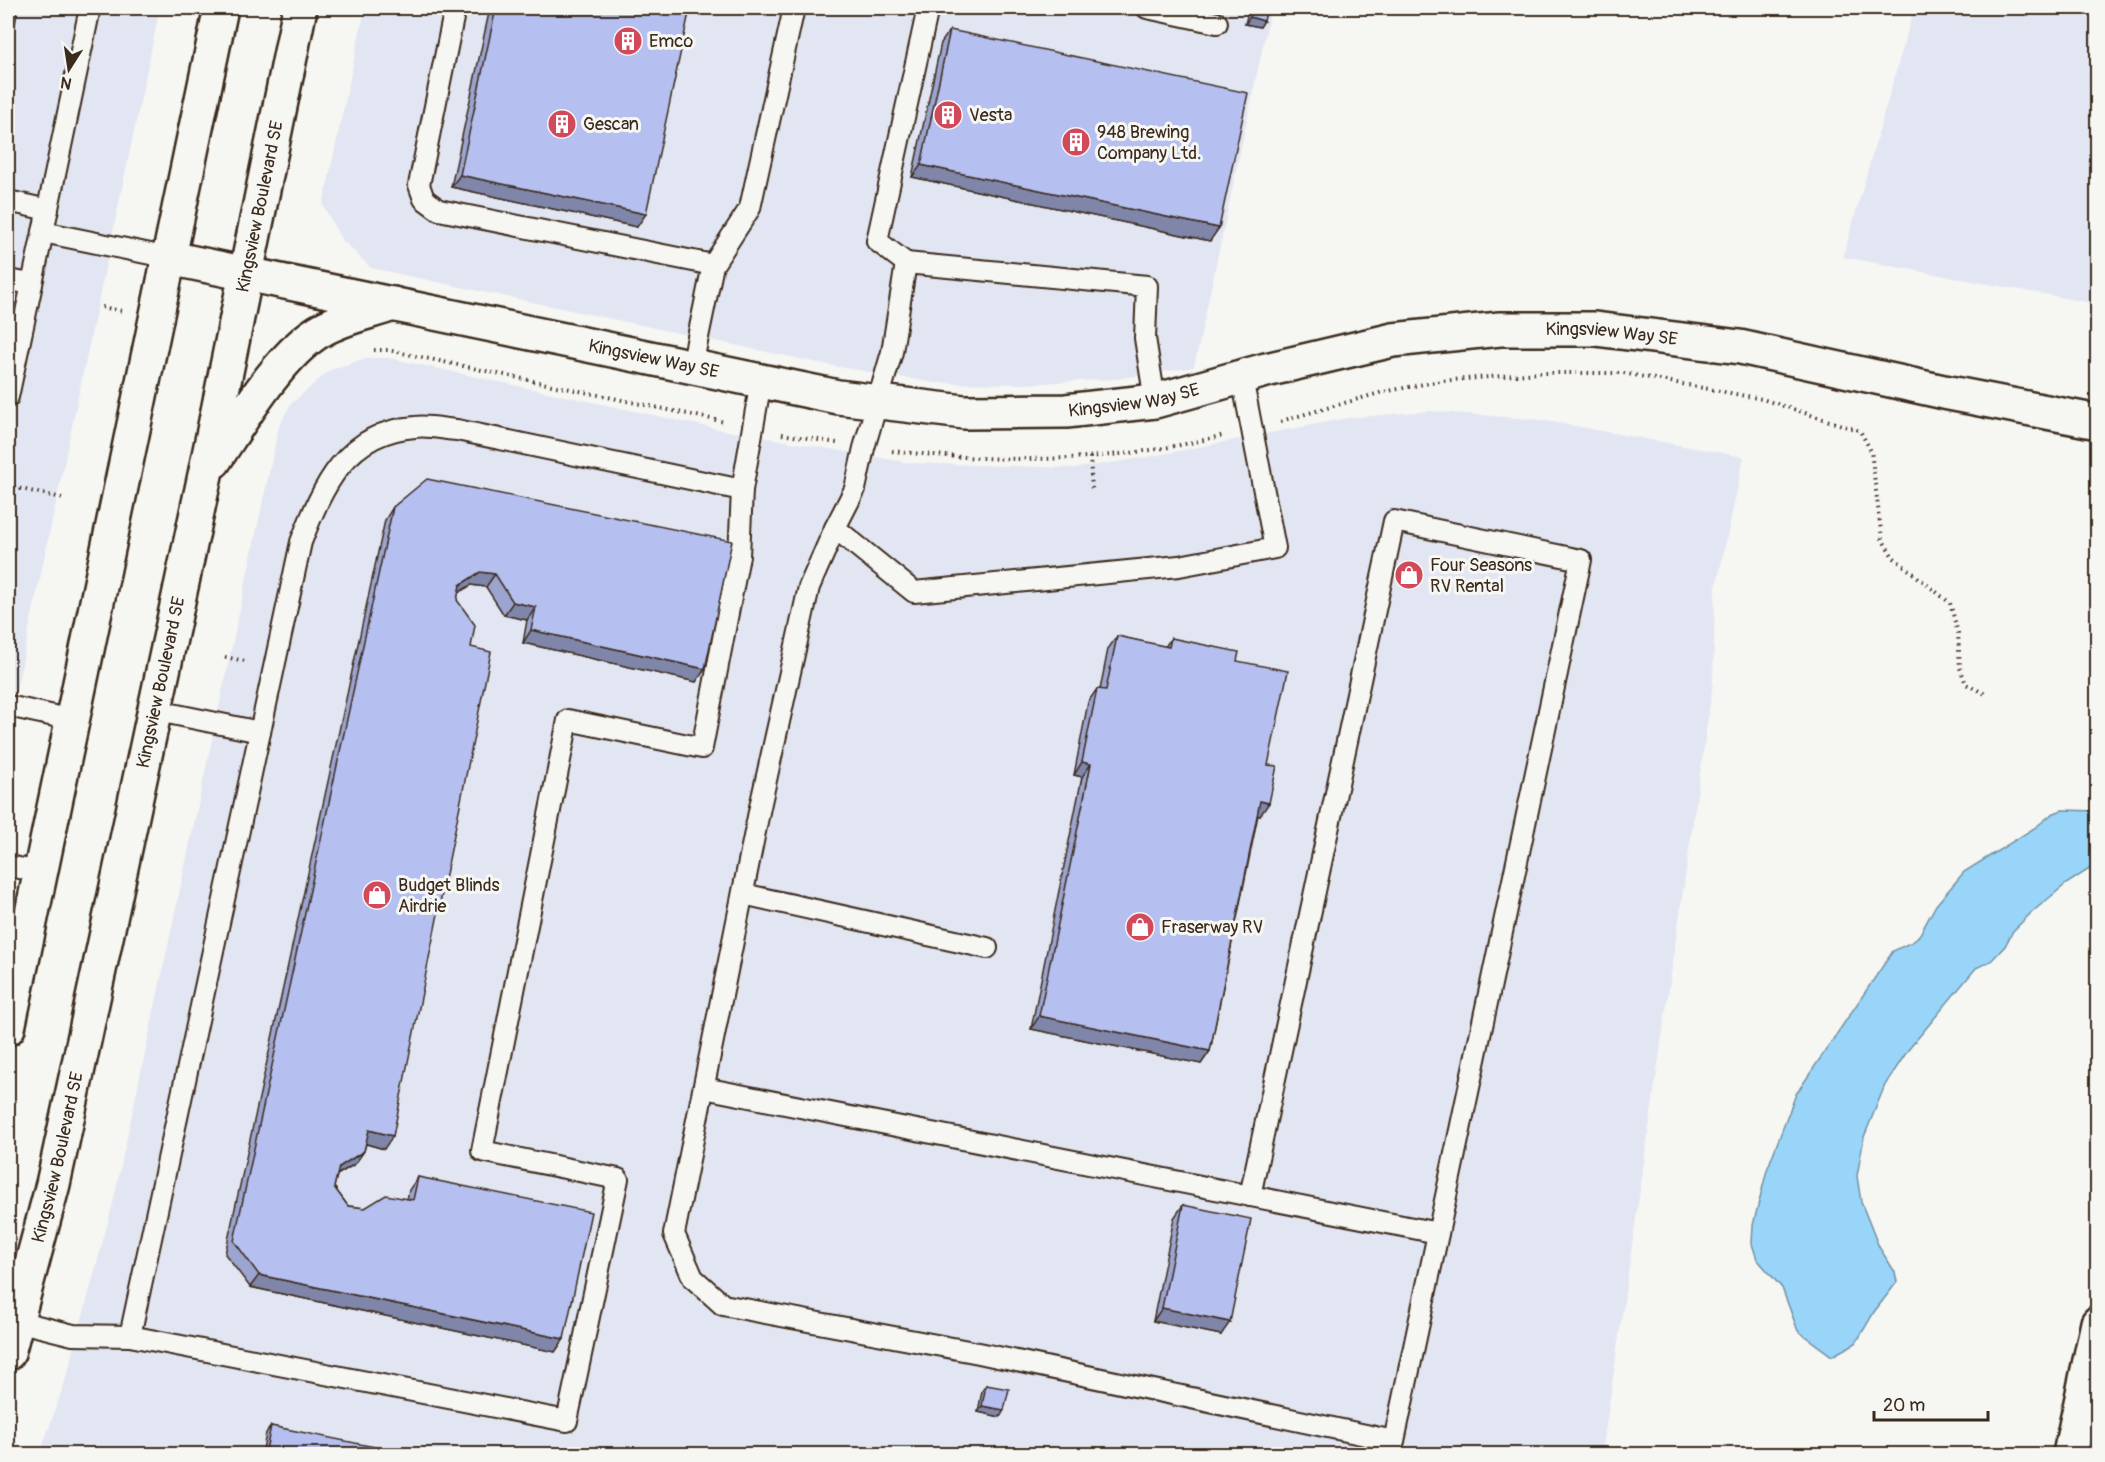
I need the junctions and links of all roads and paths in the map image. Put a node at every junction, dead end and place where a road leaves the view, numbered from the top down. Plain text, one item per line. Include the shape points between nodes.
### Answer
1 (90, 8) edge
2 (221, 8) edge
3 (300, 8) edge
4 (455, 8) edge
5 (794, 8) edge
6 (928, 8) edge
7 (1147, 8) edge
8 (1217, 23) dead end
9 (8, 201) edge
10 (48, 210) junction
11 (44, 232) junction
12 (170, 258) junction
13 (906, 263) junction
14 (713, 265) junction
15 (244, 273) junction
16 (8, 280) edge
17 (32, 284) junction
18 (393, 304) junction
19 (371, 350) dead end
20 (692, 366) junction
21 (1242, 378) junction
22 (762, 381) junction
23 (8, 397) edge
24 (1155, 401) junction
25 (877, 402) junction
26 (2097, 422) edge
27 (1251, 428) junction
28 (753, 429) junction
29 (864, 448) junction
30 (1090, 457) junction
31 (205, 475) junction
32 (8, 486) edge
33 (742, 490) junction
34 (1092, 490) dead end
35 (62, 498) dead end
36 (835, 528) junction
37 (1987, 695) dead end
38 (8, 706) edge
39 (153, 710) junction
40 (73, 720) junction
41 (260, 732) junction
42 (8, 866) edge
43 (41, 872) junction
44 (743, 894) junction
45 (987, 948) dead end
46 (8, 1018) edge
47 (704, 1088) junction
48 (1250, 1196) junction
49 (1438, 1233) junction
50 (17, 1322) junction
51 (2097, 1323) edge
52 (130, 1336) junction
53 (8, 1353) edge
54 (2070, 1455) edge

1 - 10 lane
2 - 12 main road
3 - 15 main road, Kingsview Boulevard SE
4 - 14 lane via 419,184 424,199 439,210
5 - 14 lane via 750,208
6 - 13 lane via 877,241
7 - 8 lane
9 - 10 lane
10 - 11 lane
11 - 12 lane
11 - 17 lane
12 - 15 main road, Kingsview Way SE
12 - 40 main road
13 - 24 lane via 1147,286 1145,338
13 - 25 lane via 892,352
14 - 20 lane
15 - 18 main road, Kingsview Way SE
15 - 31 main road, Kingsview Boulevard SE
16 - 17 lane
17 - 23 lane
18 - 20 main road, Kingsview Way SE
18 - 31 main road via 323,329 290,357 255,399
19 - 28 path via 388,350
20 - 22 main road, Kingsview Way SE
21 - 24 main road, Kingsview Way SE
21 - 26 main road, Kingsview Way SE via 1393,340 1500,329 1596,329 1740,347
21 - 27 lane
22 - 25 main road, Kingsview Way SE
22 - 28 lane
24 - 25 main road, Kingsview Way SE via 1066,411 964,412
25 - 29 lane
27 - 30 path via 1203,441
27 - 36 lane via 1275,548 1179,566 914,592
27 - 37 path via 1440,381 1539,373 1623,373 1750,396 1821,416 1860,431 1871,451 1882,539 1893,557 1950,603 1966,684
28 - 29 path
28 - 33 lane
29 - 30 path via 1015,461
29 - 36 lane via 855,489
30 - 34 path
31 - 39 main road, Kingsview Boulevard SE
32 - 35 path
33 - 41 lane via 457,430 415,427 374,439 355,449 334,470 301,542
33 - 52 lane via 739,556 702,748 568,720 482,1151 618,1179 567,1421
36 - 44 lane via 809,587
38 - 40 lane
39 - 41 lane
39 - 50 main road, Kingsview Boulevard SE via 53,1185
40 - 43 main road
41 - 52 lane
42 - 43 lane
43 - 46 main road
44 - 45 lane
44 - 47 lane
47 - 48 lane
47 - 49 lane via 674,1234 693,1278 723,1305 979,1353 1394,1441
48 - 49 lane
48 - 49 lane via 1394,521 1581,560
50 - 52 lane via 74,1335
50 - 53 main road, Kingsview Boulevard SE
51 - 54 main road

